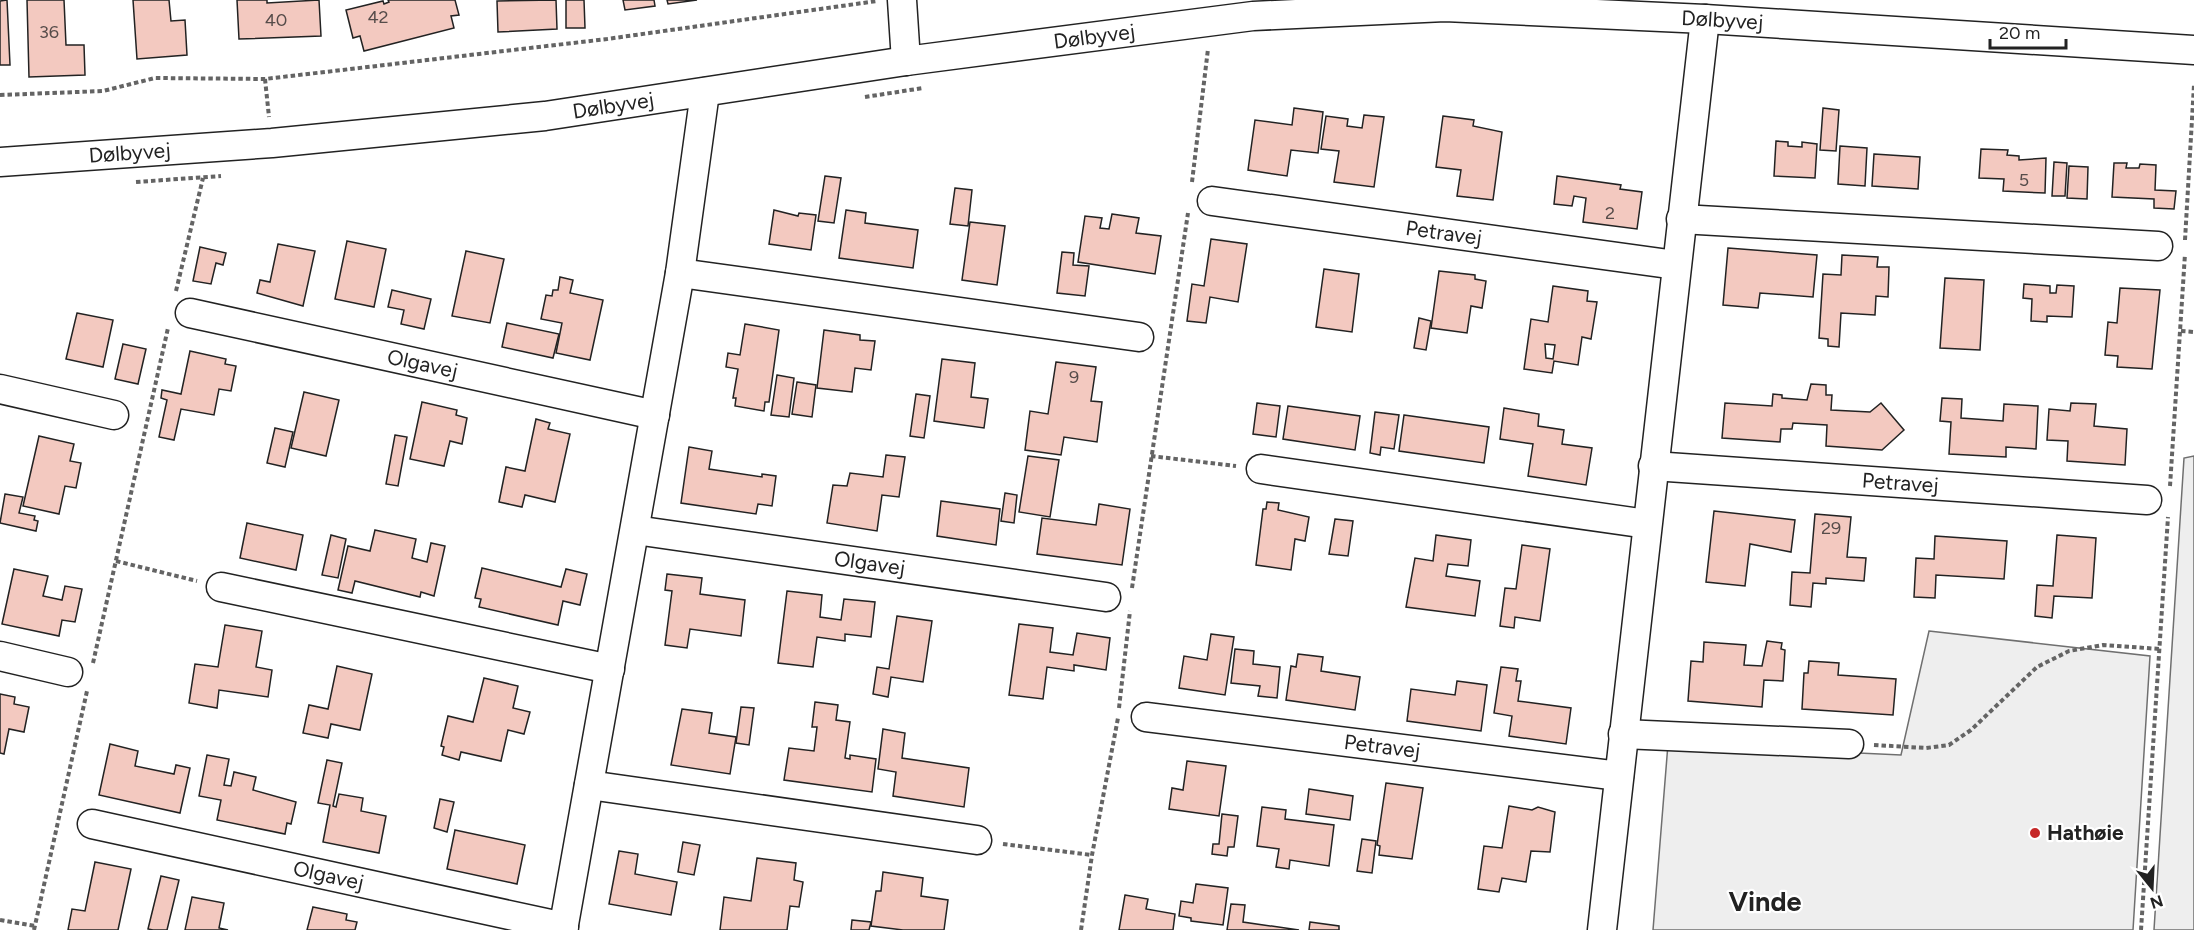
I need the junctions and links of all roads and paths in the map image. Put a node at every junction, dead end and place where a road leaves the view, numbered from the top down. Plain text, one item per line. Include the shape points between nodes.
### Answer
1 (884, 0) edge
2 (902, 0) edge
3 (1705, 19) junction
4 (1197, 48) dead end
5 (2194, 50) edge
6 (906, 61) junction
7 (926, 88) dead end
8 (705, 92) junction
9 (0, 95) edge
10 (855, 99) dead end
11 (0, 162) edge
12 (224, 176) dead end
13 (202, 178) junction
14 (135, 182) dead end
15 (1198, 199) junction
16 (1681, 219) junction
17 (2158, 246) dead end
18 (1676, 265) junction
19 (680, 273) junction
20 (178, 311) junction
21 (2181, 331) dead end
22 (2194, 332) edge
23 (1139, 337) dead end
24 (0, 390) edge
25 (655, 414) junction
26 (114, 416) dead end
27 (1151, 456) junction
28 (1653, 466) junction
29 (1261, 469) joint
30 (2147, 500) dead end
31 (1647, 524) junction
32 (634, 530) junction
33 (116, 561) junction
34 (221, 587) joint
35 (1123, 596) junction
36 (2160, 649) dead end
37 (0, 656) edge
38 (610, 669) junction
39 (83, 675) junction
40 (1146, 717) dead end
41 (1623, 734) junction
42 (1849, 744) joint
43 (1619, 776) junction
44 (589, 785) junction
45 (92, 824) dead end
46 (977, 840) joint
47 (1092, 855) junction
48 (0, 920) edge
49 (34, 928) edge
50 (564, 928) edge
51 (1081, 930) edge
52 (1602, 930) edge

1 - 9 path via 608,39 265,79 155,78 103,91
2 - 6 street
3 - 5 street, Dølbyvej
3 - 6 street, Dølbyvej via 1445,7 1264,15
3 - 16 street
4 - 15 path via 1208,46
6 - 8 street, Dølbyvej
7 - 10 path
8 - 11 street, Dølbyvej via 544,116 343,136
8 - 19 street, Olgavej
12 - 13 path
13 - 14 path
13 - 20 path
15 - 18 street, Petravej
15 - 27 path
16 - 17 street
16 - 18 street
18 - 28 street
19 - 23 street
19 - 25 street, Olgavej
20 - 25 street, Olgavej
20 - 33 path
21 - 22 path
24 - 26 street
25 - 32 street, Olgavej
27 - 29 path
27 - 35 path
28 - 30 street, Petravej
28 - 31 street
29 - 31 street
31 - 41 street
32 - 35 street, Olgavej
32 - 38 street, Olgavej
33 - 34 path
33 - 39 path
34 - 38 street
35 - 47 path via 1118,718
36 - 42 path via 2103,645 2069,651 2037,667 1971,730 1949,745 1926,748
37 - 39 street
38 - 44 street, Olgavej
39 - 49 path
40 - 43 street, Petravej
41 - 42 street
41 - 43 street
43 - 52 street
44 - 46 street
44 - 50 street, Olgavej
45 - 50 street, Olgavej
46 - 47 path
47 - 51 path
48 - 49 path

